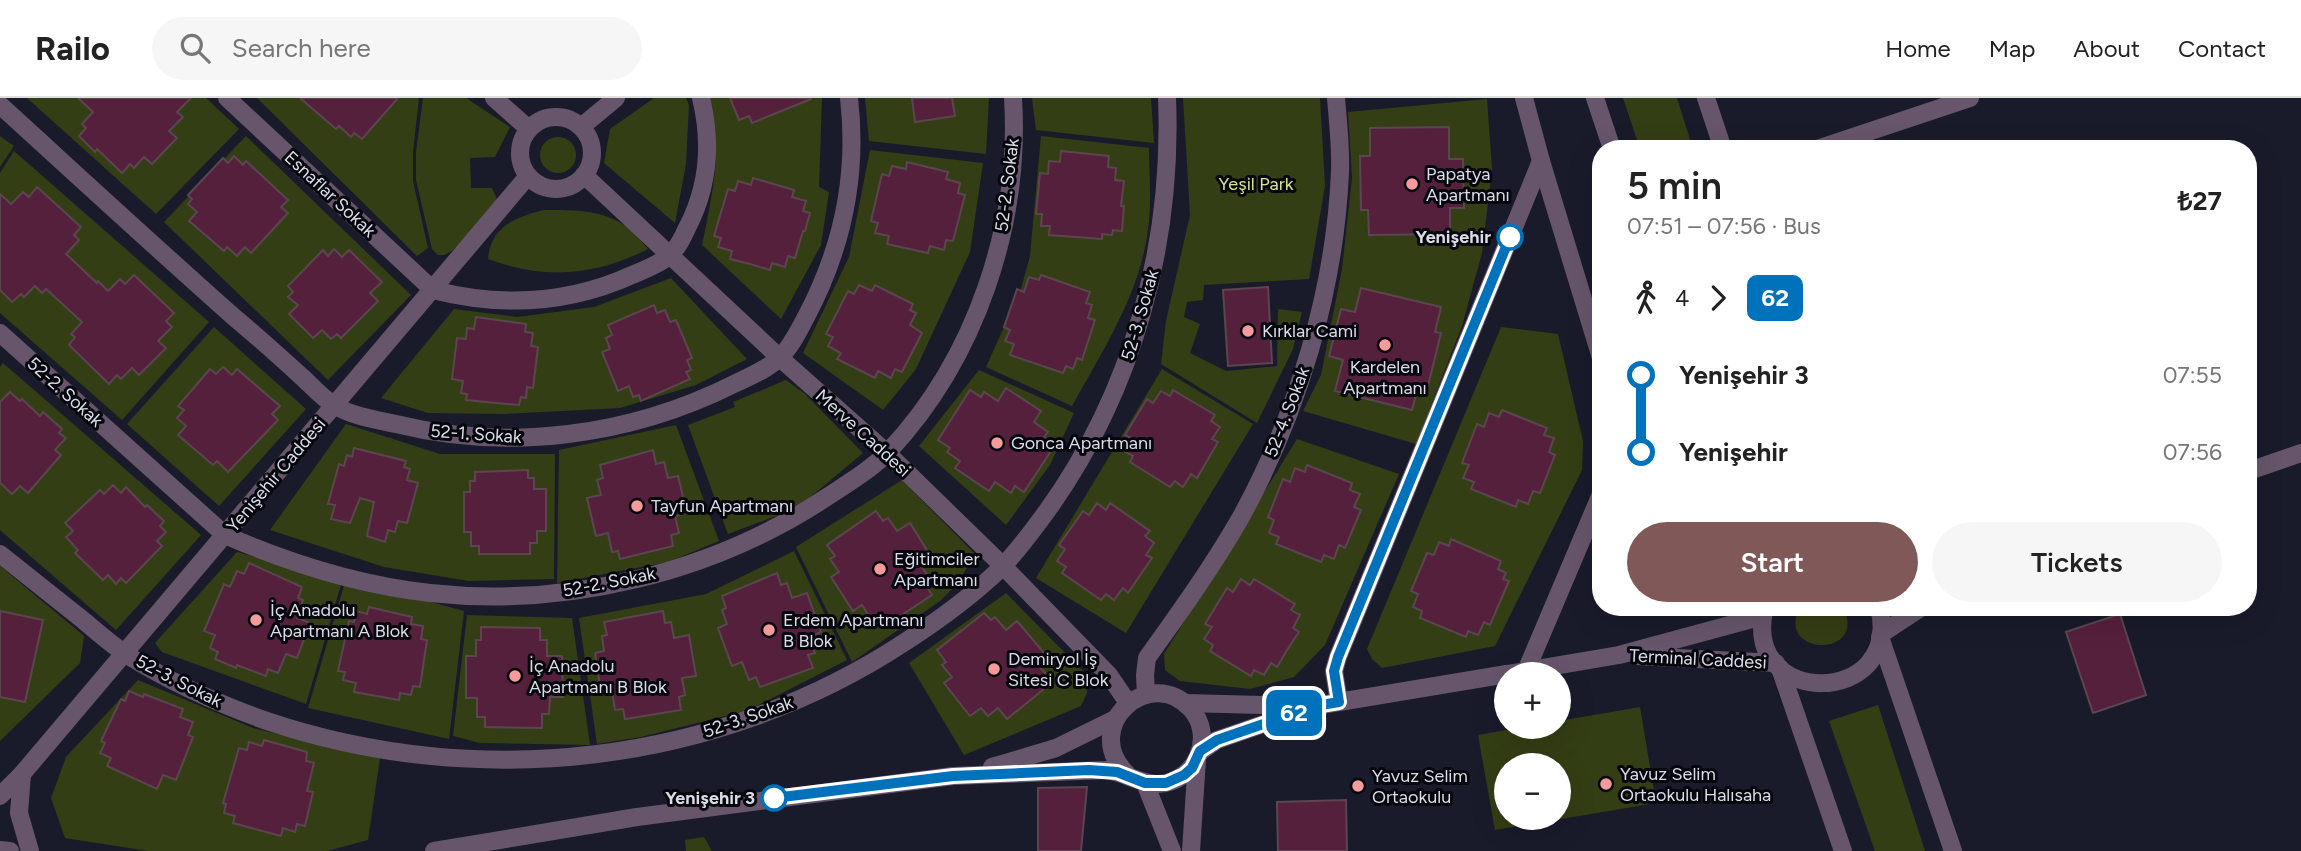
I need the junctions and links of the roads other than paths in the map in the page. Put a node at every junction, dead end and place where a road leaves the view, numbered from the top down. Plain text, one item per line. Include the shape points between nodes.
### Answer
1 (227, 98) edge
2 (494, 98) edge
3 (616, 98) edge
4 (701, 98) edge
5 (849, 98) edge
6 (1013, 98) edge
7 (1167, 98) edge
8 (1336, 98) edge
9 (1524, 98) edge
10 (1595, 98) edge
11 (1706, 98) edge
12 (1970, 98) edge
13 (0, 105) edge
14 (581, 127) junction
15 (529, 129) junction
16 (1609, 140) edge
17 (1720, 140) edge
18 (1844, 140) edge
19 (1541, 161) junction
20 (584, 175) junction
21 (528, 176) junction
22 (670, 255) junction
23 (433, 290) junction
24 (1592, 328) edge
25 (0, 333) edge
26 (780, 358) junction
27 (334, 406) junction
28 (887, 453) junction
29 (2301, 453) edge
30 (2257, 468) edge
31 (1592, 515) edge
32 (225, 535) junction
33 (0, 554) edge
34 (1003, 566) junction
35 (1745, 616) edge
36 (1763, 616) edge
37 (1879, 616) edge
38 (1908, 616) edge
39 (1880, 635) junction
40 (125, 653) junction
41 (1619, 655) junction
42 (1530, 662) edge
43 (1571, 663) edge
44 (1778, 666) junction
45 (1494, 676) edge
46 (1146, 695) junction
47 (1339, 702) junction
48 (1128, 703) junction
49 (1185, 703) junction
50 (1315, 706) junction
51 (1115, 719) junction
52 (1199, 755) junction
53 (22, 774) junction
54 (1127, 774) junction
55 (953, 776) junction
56 (1145, 783) junction
57 (0, 796) edge
58 (0, 850) edge
59 (10, 851) edge
60 (30, 851) edge
61 (434, 851) edge
62 (1172, 851) edge
63 (1191, 851) edge
64 (1843, 851) edge
65 (1953, 851) edge

1 - 23 street, Esnaflar Sokak
2 - 15 street
3 - 14 street
4 - 22 street via 708,145 704,181 694,215
5 - 26 street, 52-1. Sokak via 852,155 842,227 817,296
6 - 28 street, 52-2. Sokak via 1008,199 989,278 957,353 914,422
7 - 34 street, 52-3. Sokak via 1162,223 1127,362 1103,417 1062,490
8 - 46 street, 52-4. Sokak via 1340,171 1335,221 1318,319 1304,368 1242,515 1147,658
9 - 19 street
10 - 16 street
11 - 17 street
12 - 18 street
13 - 27 street, 52-1. Sokak
14 - 15 street via 555,117
14 - 20 street via 592,154
15 - 21 street via 520,148
19 - 24 street
19 - 47 street via 1338,657 1334,671
20 - 21 street via 573,184 553,189
20 - 22 street, Merve Caddesi
21 - 23 street, Yenişehir Caddesi
22 - 23 street via 621,281 541,300 500,301
22 - 26 street, Merve Caddesi
23 - 27 street, Yenişehir Caddesi
25 - 32 street, 52-2. Sokak
26 - 27 street, 52-1. Sokak via 679,408 570,434 530,438 451,435
26 - 28 street, Merve Caddesi
27 - 32 street, Yenişehir Caddesi
28 - 32 street, 52-2. Sokak via 814,506 733,547 648,576 559,592 473,596 389,587 306,568
28 - 34 street, Merve Caddesi
29 - 30 street
31 - 42 street
32 - 40 street, Yenişehir Caddesi
33 - 40 street, 52-3. Sokak
34 - 40 street, 52-3. Sokak via 967,598 887,654 800,699 708,732 612,753 564,758 451,758 326,738 218,701
34 - 48 street, Merve Caddesi via 1109,674
35 - 41 street, Terminal Caddesi
36 - 44 street via 1765,645
37 - 39 street
38 - 39 street
39 - 44 street via 1865,666 1841,682 1812,684
39 - 65 street
40 - 53 street, Yenişehir Caddesi
41 - 43 street, Terminal Caddesi
41 - 44 street, Terminal Caddesi
44 - 64 street
45 - 47 street, Terminal Caddesi
46 - 48 street
46 - 49 street, Terminal Caddesi via 1160,694
47 - 50 street, Terminal Caddesi
48 - 51 street
49 - 50 street, Terminal Caddesi
49 - 52 street via 1200,725
50 - 52 street, Terminal Caddesi via 1217,740
51 - 54 street via 1111,744 1116,761
51 - 55 street via 1056,748
52 - 56 street, Terminal Caddesi via 1192,768 1176,780
52 - 63 street
53 - 57 street, Yenişehir Caddesi
53 - 60 street via 19,806
54 - 55 street via 1089,770
54 - 56 street
55 - 61 street via 650,815
56 - 62 street
58 - 59 street

